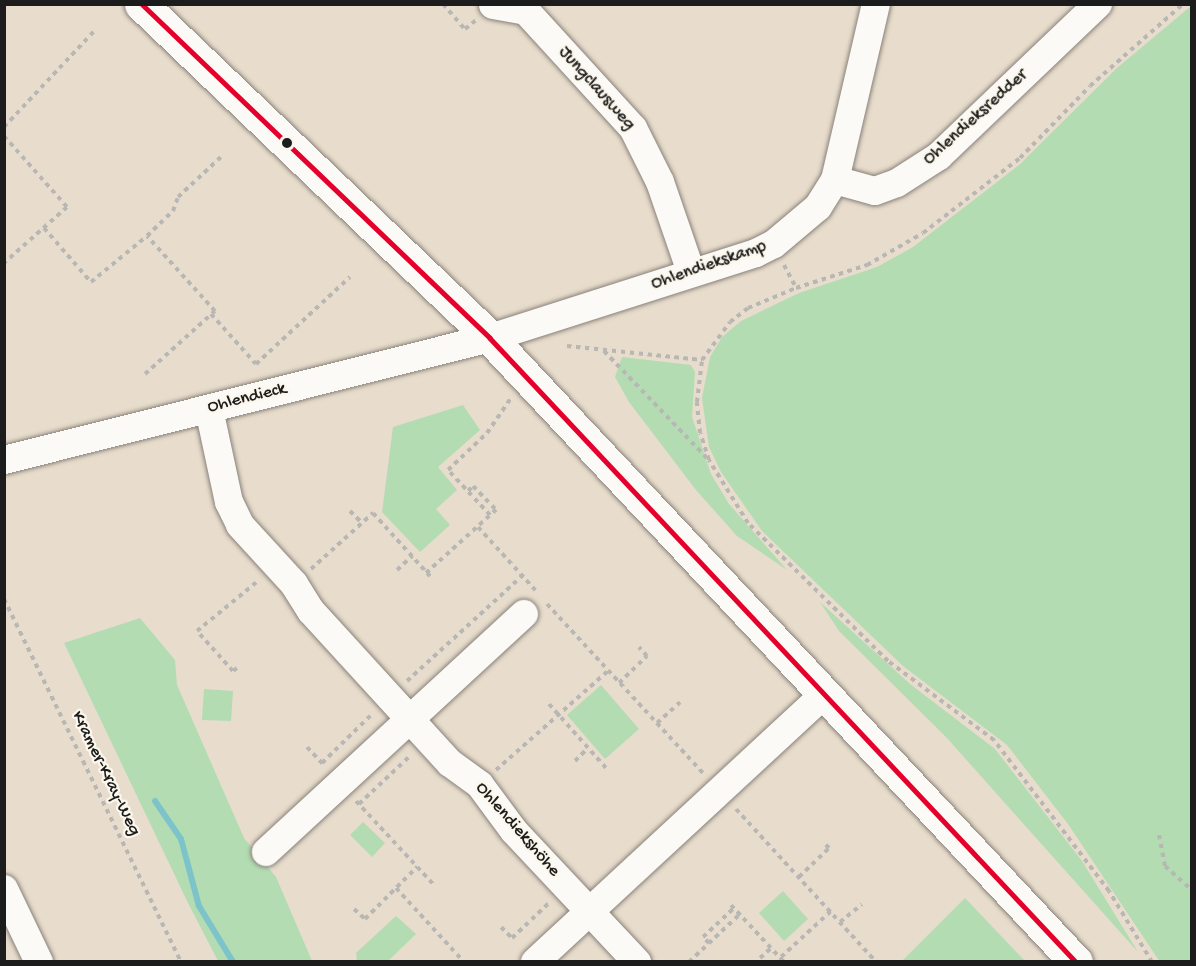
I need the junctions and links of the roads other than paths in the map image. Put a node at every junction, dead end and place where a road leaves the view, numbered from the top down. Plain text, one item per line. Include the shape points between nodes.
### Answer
1 (141, 4) edge
2 (876, 4) edge
3 (1098, 4) edge
4 (493, 5) edge
5 (835, 180) junction
6 (691, 272) junction
7 (490, 338) junction
8 (209, 409) junction
9 (4, 460) edge
10 (524, 614) dead end
11 (823, 694) junction
12 (420, 728) junction
13 (266, 852) dead end
14 (4, 889) edge
15 (590, 911) junction
16 (39, 962) edge
17 (535, 962) edge
18 (637, 962) edge
19 (1076, 962) edge

1 - 7 main road
2 - 5 street, Ohlendiekskamp
3 - 5 street, Ohlendieksredder via 939,156 897,183 875,191
4 - 6 street, Jungclausweg via 526,11 633,128 660,182
5 - 6 street, Ohlendiekskamp via 818,207 774,244
6 - 7 street, Ohlendiekskamp
7 - 8 street, Ohlendieck
7 - 11 main road
8 - 9 street, Ohlendieck
8 - 12 street, Ohlendiekshöhe via 229,502 240,525 311,611
10 - 12 street
11 - 15 street
11 - 19 main road
12 - 13 street via 331,773
12 - 15 street, Ohlendiekshöhe via 450,763 480,785 514,831
14 - 16 street
15 - 17 street
15 - 18 street, Ohlendiekshöhe

